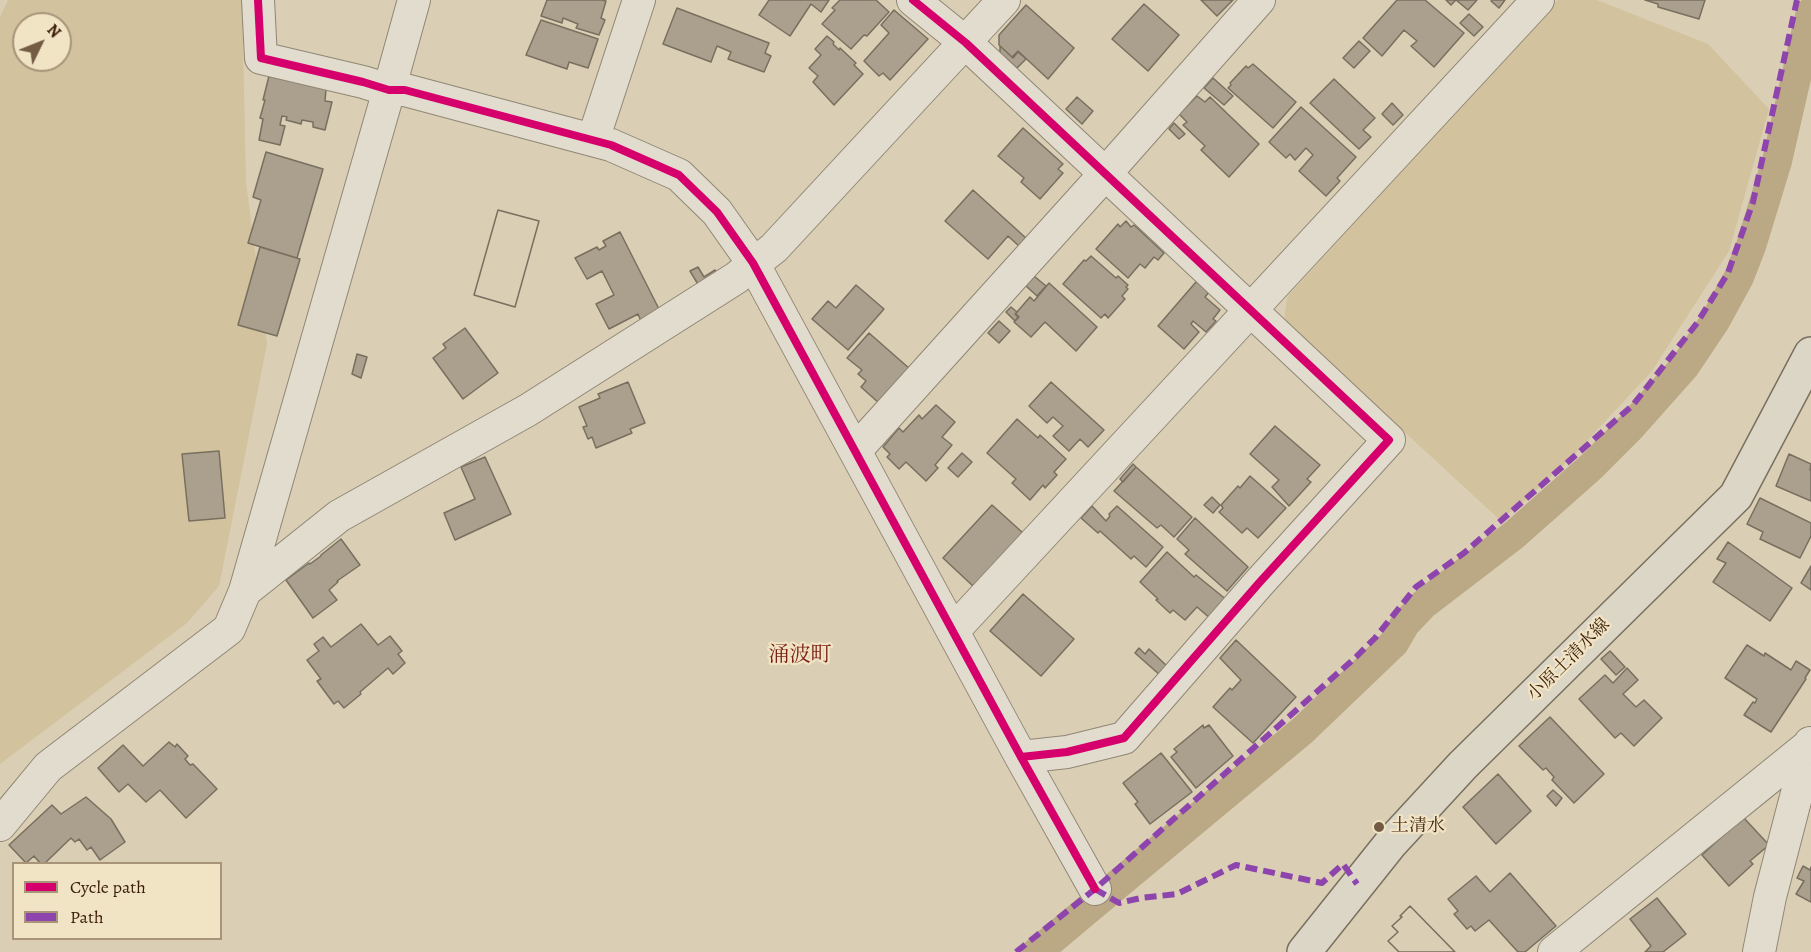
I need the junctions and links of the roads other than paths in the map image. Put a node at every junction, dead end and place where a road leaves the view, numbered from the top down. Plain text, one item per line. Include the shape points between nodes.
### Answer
1 (258, 0) edge
2 (414, 0) edge
3 (639, 0) edge
4 (913, 0) edge
5 (1004, 0) edge
6 (1258, 0) edge
7 (1538, 0) edge
8 (966, 43) junction
9 (389, 90) junction
10 (593, 140) junction
11 (1105, 174) junction
12 (753, 263) junction
13 (1251, 310) junction
14 (1811, 354) edge
15 (855, 451) junction
16 (245, 591) junction
17 (953, 631) junction
18 (1810, 746) edge
19 (1021, 757) junction
20 (0, 825) edge
21 (1095, 889) dead end
22 (1304, 952) edge
23 (1554, 952) edge
24 (1759, 952) edge

1 - 9 street via 261,58
2 - 9 street
3 - 10 street
4 - 8 street
5 - 8 street
6 - 11 street
7 - 13 street
8 - 11 street
8 - 12 street via 774,248
9 - 10 street via 405,90
9 - 16 street
10 - 12 street via 679,175 717,212
11 - 13 street
11 - 15 street
12 - 15 street
12 - 16 street via 736,278 528,410 339,516
13 - 17 street
13 - 19 street via 1389,440 1124,738 1067,752
14 - 22 main road, 小原土清水線 via 1736,496 1464,765 1391,843
15 - 17 street
16 - 20 street via 229,629 48,767
17 - 19 street
18 - 23 street
18 - 24 street
19 - 21 street

